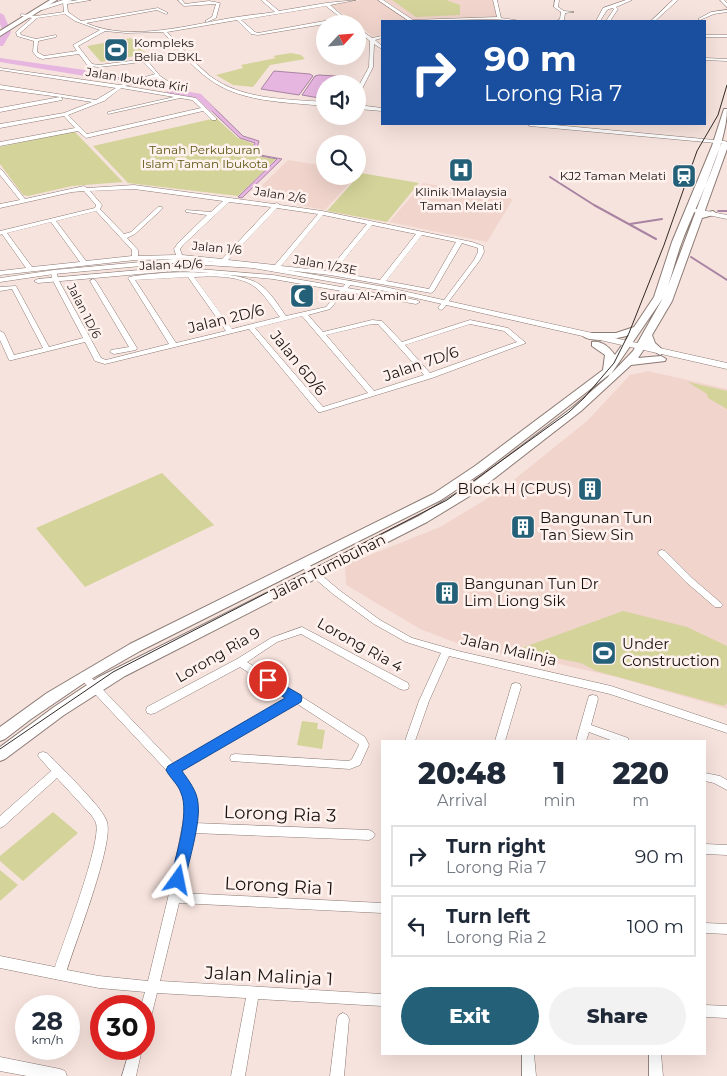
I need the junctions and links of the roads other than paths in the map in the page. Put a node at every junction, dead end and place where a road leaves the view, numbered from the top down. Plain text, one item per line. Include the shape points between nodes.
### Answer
1 (47, 0) edge
2 (54, 0) edge
3 (89, 0) edge
4 (180, 0) edge
5 (266, 0) edge
6 (354, 0) edge
7 (380, 0) edge
8 (495, 0) edge
9 (557, 0) edge
10 (630, 0) edge
11 (676, 0) edge
12 (722, 0) edge
13 (67, 2) edge
14 (326, 4) junction
15 (38, 5) edge
16 (612, 6) junction
17 (727, 6) edge
18 (264, 11) dead end
19 (727, 11) edge
20 (278, 12) junction
21 (563, 12) junction
22 (572, 12) dead end
23 (66, 13) junction
24 (166, 13) dead end
25 (251, 14) junction
26 (340, 15) edge
27 (25, 16) junction
28 (215, 16) junction
29 (36, 17) junction
30 (237, 18) junction
31 (499, 18) junction
32 (408, 20) edge
33 (464, 20) edge
34 (512, 20) edge
35 (562, 20) edge
36 (599, 20) edge
37 (609, 20) edge
38 (654, 20) edge
39 (700, 20) dead end
40 (79, 22) junction
41 (207, 23) junction
42 (13, 24) junction
43 (316, 24) edge
44 (0, 30) edge
45 (103, 30) junction
46 (164, 31) junction
47 (0, 34) edge
48 (54, 36) dead end
49 (366, 36) edge
50 (706, 36) edge
51 (727, 36) edge
52 (381, 37) edge
53 (36, 40) junction
54 (372, 41) junction
55 (381, 47) edge
56 (80, 52) junction
57 (706, 58) edge
58 (727, 60) edge
59 (0, 70) edge
60 (157, 76) junction
61 (366, 76) edge
62 (120, 86) junction
63 (173, 87) dead end
64 (0, 88) edge
65 (62, 97) junction
66 (180, 97) junction
67 (97, 102) junction
68 (316, 103) edge
69 (366, 108) edge
70 (204, 109) junction
71 (0, 110) edge
72 (381, 110) edge
73 (727, 111) edge
74 (110, 113) dead end
75 (65, 114) junction
76 (214, 119) dead end
77 (545, 125) edge
78 (0, 126) edge
79 (78, 128) junction
80 (722, 141) edge
81 (0, 144) edge
82 (0, 171) edge
83 (84, 188) junction
84 (228, 199) junction
85 (24, 201) junction
86 (277, 205) junction
87 (0, 206) edge
88 (97, 208) junction
89 (160, 208) dead end
90 (188, 211) dead end
91 (698, 211) junction
92 (322, 213) junction
93 (212, 214) junction
94 (714, 214) joint
95 (727, 217) edge
96 (52, 220) junction
97 (371, 223) junction
98 (2, 232) edge
99 (420, 233) junction
100 (123, 237) junction
101 (460, 241) junction
102 (178, 256) junction
103 (134, 258) junction
104 (224, 260) junction
105 (84, 263) junction
106 (277, 266) junction
107 (30, 269) junction
108 (0, 273) edge
109 (330, 273) junction
110 (189, 274) junction
111 (54, 276) junction
112 (0, 280) edge
113 (93, 281) dead end
114 (382, 282) junction
115 (0, 285) edge
116 (347, 286) junction
117 (0, 289) edge
118 (443, 305) junction
119 (304, 314) junction
120 (285, 319) junction
121 (251, 327) junction
122 (637, 329) junction
123 (230, 332) junction
124 (0, 333) edge
125 (323, 334) junction
126 (647, 335) junction
127 (588, 336) junction
128 (86, 340) junction
129 (402, 344) junction
130 (596, 344) junction
131 (174, 346) junction
132 (626, 348) junction
133 (47, 349) junction
134 (114, 352) dead end
135 (636, 354) junction
136 (661, 356) junction
137 (98, 359) joint
138 (727, 366) edge
139 (607, 372) junction
140 (727, 373) edge
141 (429, 376) junction
142 (373, 394) junction
143 (328, 409) joint
144 (333, 549) junction
145 (662, 553) dead end
146 (343, 560) junction
147 (303, 564) junction
148 (315, 574) junction
149 (280, 576) junction
150 (291, 586) junction
151 (718, 605) dead end
152 (302, 630) joint
153 (446, 652) junction
154 (240, 662) junction
155 (96, 668) junction
156 (120, 672) junction
157 (89, 681) junction
158 (404, 686) dead end
159 (516, 687) dead end
160 (296, 698) junction
161 (593, 699) dead end
162 (152, 710) dead end
163 (25, 715) junction
164 (50, 717) junction
165 (585, 727) junction
166 (727, 729) edge
167 (0, 735) edge
168 (410, 740) edge
169 (500, 740) edge
170 (581, 740) edge
171 (621, 740) edge
172 (3, 752) edge
173 (43, 756) dead end
174 (234, 758) dead end
175 (356, 762) joint
176 (173, 770) junction
177 (57, 772) junction
178 (706, 777) edge
179 (727, 786) edge
180 (0, 823) edge
181 (189, 828) junction
182 (369, 835) dead end
183 (706, 848) edge
184 (727, 850) edge
185 (174, 898) junction
186 (381, 908) edge
187 (706, 928) edge
188 (727, 929) edge
189 (0, 962) edge
190 (59, 974) junction
191 (153, 987) junction
192 (253, 992) junction
193 (151, 995) edge
194 (381, 1000) edge
195 (706, 1011) edge
196 (727, 1012) edge
197 (343, 1019) dead end
198 (528, 1055) edge
199 (654, 1055) edge
200 (134, 1060) edge
201 (0, 1064) edge
202 (60, 1076) edge
203 (130, 1076) edge
204 (238, 1076) edge
205 (337, 1076) edge
206 (529, 1076) edge
207 (656, 1076) edge

1 - 15 main road
2 - 15 main road
3 - 13 street
4 - 28 street via 188,6 216,1
5 - 20 street
6 - 14 street
7 - 32 street
8 - 31 street
9 - 21 street via 556,7
10 - 16 street
11 - 38 street
12 - 17 street
13 - 15 main road
13 - 23 street
14 - 20 street
14 - 26 street
15 - 27 main road
16 - 36 street
16 - 37 street via 616,9
18 - 25 street
19 - 39 street via 713,13
20 - 25 street
21 - 22 street
21 - 35 street
23 - 29 street
23 - 40 street
24 - 40 street via 160,9
25 - 28 street
25 - 30 street
27 - 29 street
27 - 42 main road
28 - 41 street
29 - 53 street via 18,33
30 - 41 street
30 - 43 street via 258,34
31 - 33 street
31 - 34 street
40 - 45 street
41 - 46 street
42 - 44 main road
42 - 47 main road
45 - 46 street
45 - 56 street via 76,44
46 - 68 street via 218,83 266,98
48 - 53 street
49 - 54 street
50 - 51 street
52 - 54 street
53 - 56 street via 35,52 41,57
54 - 55 street
54 - 61 street via 371,67
56 - 60 street via 90,65 144,60
57 - 58 street
59 - 62 street, Jalan Ibukota Kiri
60 - 62 street
60 - 63 street
62 - 66 street, Jalan Ibukota Kiri
62 - 67 street
64 - 65 street
65 - 67 street
65 - 71 street
66 - 70 street, Jalan Ibukota Kiri via 194,100
66 - 74 street
67 - 75 street
69 - 72 street
70 - 76 street
70 - 79 street, Jalan Ibukota Kiri via 86,136
73 - 80 main road
75 - 78 street
75 - 79 street
77 - 80 street
79 - 81 street
80 - 91 main road
80 - 91 main road
82 - 85 street
83 - 84 street, Jalan 2/6 via 134,187
83 - 85 street, Jalan 2/6
83 - 88 street via 99,206
84 - 86 street, Jalan 2/6
84 - 93 street
85 - 87 street, Jalan 2/6
86 - 92 street, Jalan 2/6
86 - 104 street
88 - 96 street
88 - 100 street
89 - 100 street via 133,233
90 - 93 street
91 - 94 main road
91 - 122 main road, Jalan Tumbuhan via 677,242 659,298
91 - 126 main road via 667,302
92 - 97 street, Jalan 2/6
92 - 106 street
93 - 102 street via 179,246
94 - 95 street
96 - 98 street
96 - 105 street
97 - 99 street, Jalan 2/6
97 - 109 street
98 - 107 street
99 - 101 street, Jalan 2/6
99 - 114 street
100 - 103 street via 135,250
101 - 114 street, Jalan 1/6 via 431,291
101 - 118 street, Jalan 2/6 via 477,245 482,252
102 - 103 street, Jalan 1/6
102 - 104 street, Jalan 1/6
103 - 105 street, Jalan 1/6
104 - 106 street, Jalan 1/6
105 - 107 street, Jalan 1/6
106 - 109 street, Jalan 1/6
107 - 108 street, Jalan 1/6
109 - 114 street, Jalan 1/6
110 - 120 street, Jalan 4D/6 via 244,280 257,285
110 - 123 street
110 - 131 street, Jalan 4D/6 via 131,278
111 - 112 street, Jalan 1/23E
111 - 115 street, Jalan 1/23E
111 - 116 street, Jalan 1/23E via 174,269
111 - 128 street, Jalan 1D/6
113 - 134 street via 133,348
116 - 118 street, Jalan 1/23E
116 - 119 street, Jalan 2D/6 via 328,308
117 - 133 street via 14,287
118 - 127 street, Jalan 1/23E
118 - 130 street, Jalan 1/23E
119 - 120 street, Jalan 2D/6
119 - 125 street
120 - 121 street, Jalan 2D/6
121 - 123 street, Jalan 2D/6
121 - 143 street, Jalan 6D/6 via 319,409
122 - 127 main road via 617,336
122 - 132 main road, Jalan Tumbuhan
123 - 131 street, Jalan 2D/6
124 - 133 street via 12,358
125 - 129 street via 377,322 382,323
125 - 142 street
126 - 135 main road
126 - 136 main road
127 - 132 street, Jalan 1/23E
128 - 133 street
128 - 137 street, Jalan 1D/6
129 - 141 street
129 - 141 street, Jalan 7D/6 via 470,322 506,330 522,343
130 - 132 street, Jalan 1/23E
130 - 139 main road via 610,356
131 - 137 street, Jalan 2D/6 via 108,362
132 - 135 street, Jalan 1/23E
132 - 139 main road, Jalan Tumbuhan
135 - 136 street, Jalan 1/23E
135 - 136 main road via 644,359
135 - 146 main road, Jalan Tumbuhan via 577,409 474,488
136 - 138 street
136 - 140 street
139 - 144 main road, Jalan Tumbuhan via 437,497
141 - 142 street, Jalan 7D/6
142 - 143 street, Jalan 7D/6
144 - 146 main road via 324,560 332,563
144 - 147 main road, Jalan Tumbuhan
145 - 151 street
146 - 148 main road, Jalan Tumbuhan
147 - 148 street, Jalan Malinja
147 - 149 main road, Jalan Tumbuhan
148 - 150 main road, Jalan Tumbuhan
148 - 153 street, Jalan Malinja via 377,622 409,640
149 - 150 main road via 292,574 296,577
149 - 155 main road, Jalan Tumbuhan
150 - 156 main road, Jalan Tumbuhan
152 - 154 street, Lorong Ria 9 via 274,640
152 - 158 street, Lorong Ria 4
153 - 166 street, Jalan Malinja via 611,690
153 - 168 street
154 - 160 street
154 - 162 street, Lorong Ria 9
155 - 156 main road via 99,677
155 - 157 main road, Jalan Tumbuhan
156 - 157 main road, Jalan Tumbuhan
157 - 163 main road, Jalan Tumbuhan
157 - 164 main road, Jalan Tumbuhan
157 - 176 street
159 - 169 street
160 - 175 street via 362,741 364,745
160 - 176 street
161 - 165 street
163 - 164 main road via 46,707 50,708
163 - 167 main road, Jalan Tumbuhan
164 - 172 main road, Jalan Tumbuhan
165 - 170 street
165 - 171 street
173 - 177 street
174 - 175 street via 350,765
176 - 181 street via 191,799
177 - 180 street
177 - 190 street via 96,813 103,831 94,870
178 - 179 street
181 - 182 street, Lorong Ria 3
181 - 185 street
183 - 184 street
185 - 186 street, Lorong Ria 1
185 - 191 street
187 - 188 street
189 - 190 street
190 - 191 street
191 - 192 street, Jalan Malinja 1
191 - 193 street
192 - 194 street, Jalan Malinja 1
192 - 204 street
195 - 196 street
197 - 205 street
198 - 206 street
199 - 207 street
200 - 203 street
201 - 202 street

